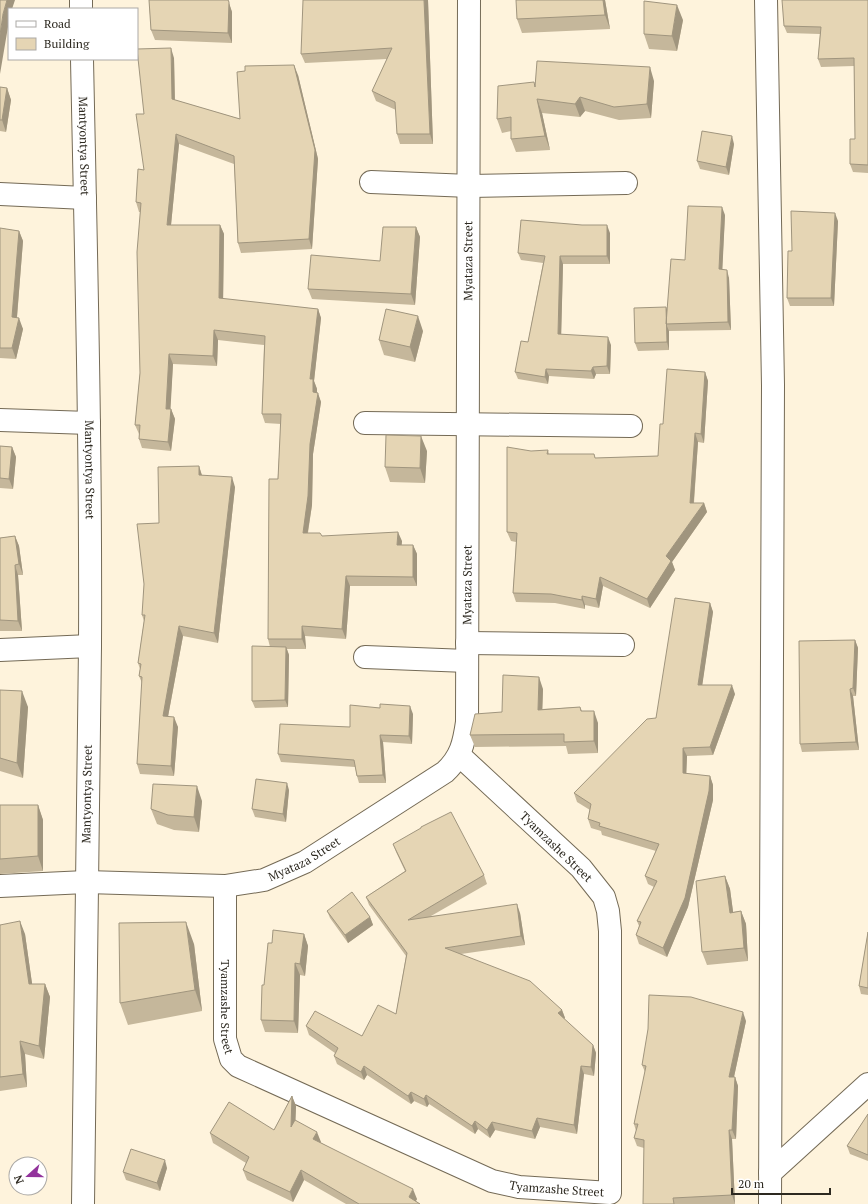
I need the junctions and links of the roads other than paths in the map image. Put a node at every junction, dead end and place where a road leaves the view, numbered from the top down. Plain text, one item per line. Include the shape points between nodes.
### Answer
1 (469, 0) edge
2 (766, 0) edge
3 (82, 60) edge
4 (370, 182) dead end
5 (626, 183) dead end
6 (470, 186) junction
7 (0, 194) edge
8 (85, 198) junction
9 (0, 420) edge
10 (366, 423) dead end
11 (88, 424) junction
12 (468, 425) junction
13 (631, 426) dead end
14 (623, 645) dead end
15 (90, 646) junction
16 (0, 650) edge
17 (467, 652) junction
18 (365, 657) dead end
19 (459, 755) junction
20 (86, 882) junction
21 (0, 886) edge
22 (225, 886) junction
23 (868, 1084) edge
24 (770, 1173) junction
25 (610, 1199) edge
26 (82, 1204) edge
27 (770, 1204) edge

1 - 6 street, Myataza Street
2 - 24 street via 773,385
3 - 8 street, Mantyontya Street
4 - 6 street
5 - 6 street
6 - 12 street, Myataza Street
7 - 8 street
8 - 11 street, Mantyontya Street
9 - 11 street
10 - 12 street
11 - 15 street, Mantyontya Street
12 - 13 street
12 - 17 street, Myataza Street
14 - 17 street
15 - 16 street
15 - 20 street, Mantyontya Street
17 - 18 street
17 - 19 street, Myataza Street via 467,722 464,745
19 - 22 street, Myataza Street via 445,772 305,862 264,880
19 - 25 street, Tyamzashe Street via 581,868 604,897 610,931
20 - 21 street, Myataza Street
20 - 22 street, Myataza Street
20 - 26 street, Mantyontya Street
22 - 25 street, Tyamzashe Street via 225,1039 231,1059 238,1066 492,1181
23 - 24 street
24 - 27 street

